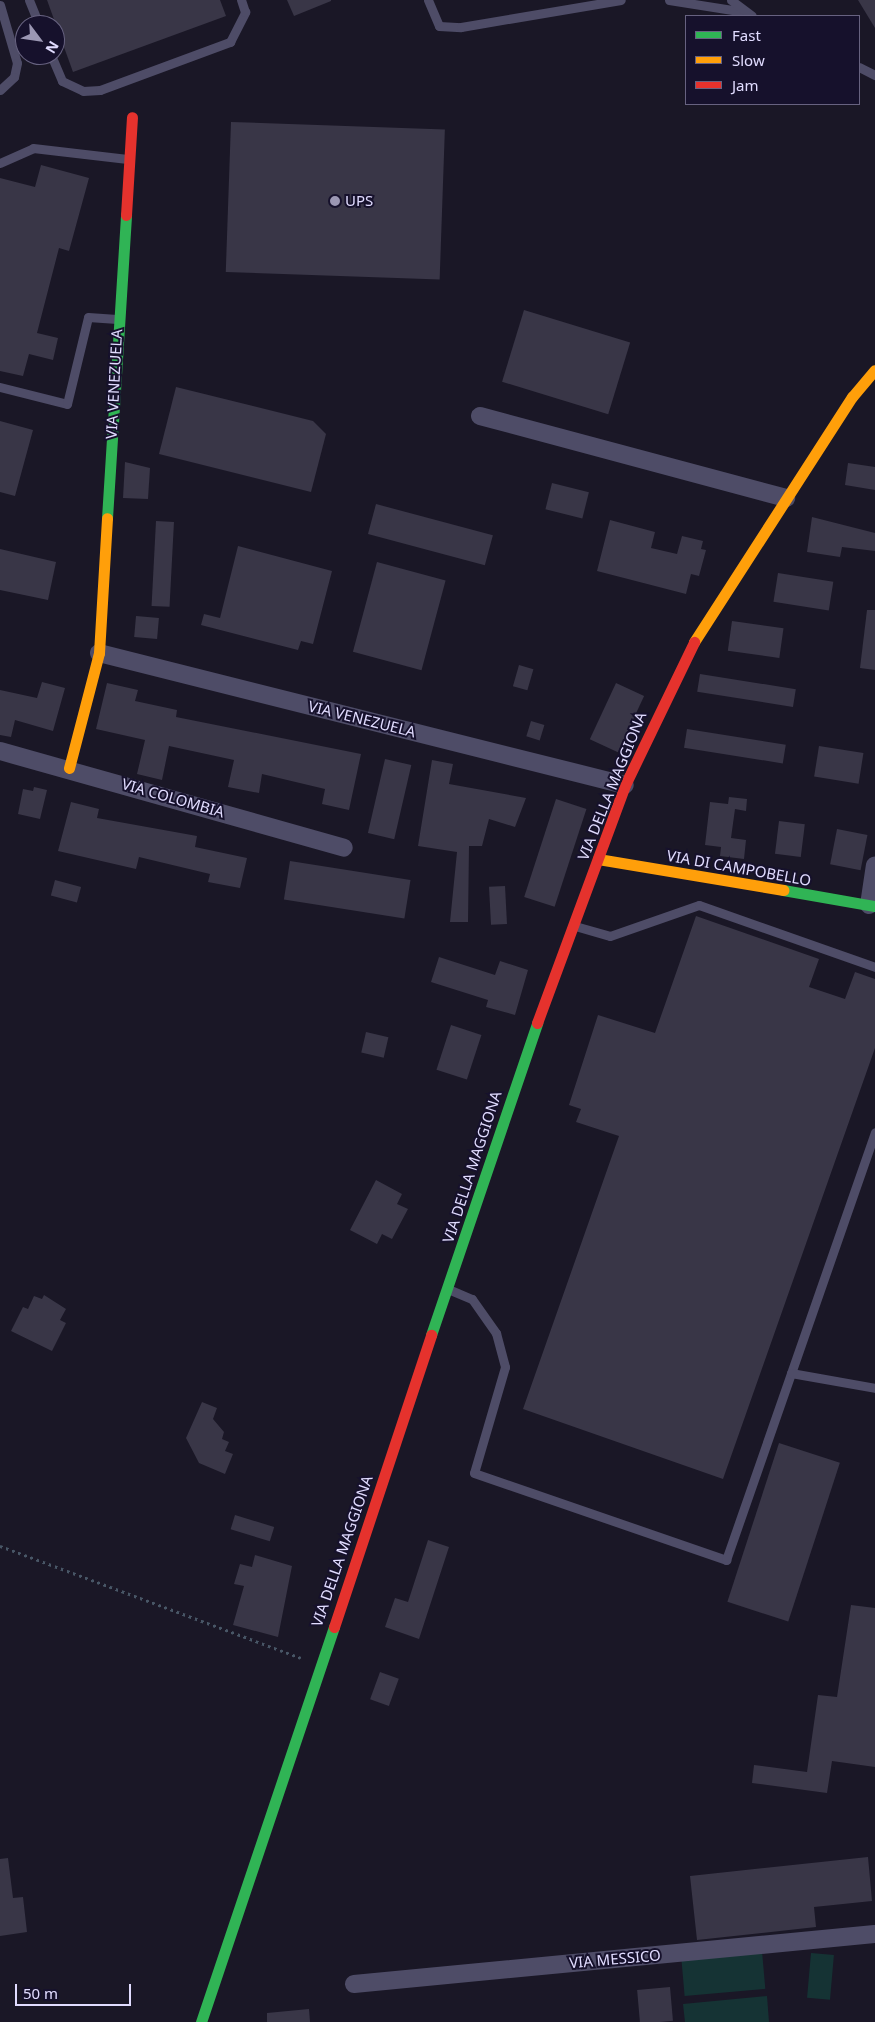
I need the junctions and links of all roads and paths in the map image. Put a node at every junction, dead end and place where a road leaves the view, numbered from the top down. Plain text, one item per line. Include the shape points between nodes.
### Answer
1 (29, 0) edge
2 (242, 0) edge
3 (428, 0) edge
4 (621, 0) edge
5 (668, 0) edge
6 (731, 0) edge
7 (0, 5) edge
8 (748, 14) edge
9 (35, 15) edge
10 (55, 65) edge
11 (860, 68) edge
12 (875, 75) edge
13 (0, 90) edge
14 (132, 116) dead end
15 (130, 160) junction
16 (0, 163) edge
17 (117, 320) junction
18 (875, 370) edge
19 (0, 387) edge
20 (480, 416) dead end
21 (786, 498) junction
22 (99, 652) junction
23 (0, 751) edge
24 (70, 768) junction
25 (625, 785) junction
26 (344, 848) dead end
27 (598, 859) junction
28 (875, 866) edge
29 (872, 906) edge
30 (573, 925) junction
31 (875, 967) edge
32 (875, 1132) edge
33 (448, 1288) junction
34 (791, 1373) junction
35 (875, 1388) edge
36 (0, 1546) edge
37 (319, 1665) junction
38 (875, 1934) edge
39 (354, 1984) dead end
40 (201, 2022) edge

1 - 9 lane
2 - 10 lane via 245,12 230,42 100,90 83,91 62,81
3 - 4 lane via 439,26 461,27
5 - 8 lane
6 - 8 lane
7 - 13 lane via 17,63 14,76
11 - 12 lane
14 - 15 street, VIA VENEZUELA
15 - 16 lane via 33,148
15 - 17 street, VIA VENEZUELA
17 - 19 lane via 88,317 67,404
17 - 22 street, VIA VENEZUELA
18 - 21 street, VIA DELLA MAGGIONA
20 - 21 street
21 - 25 street, VIA DELLA MAGGIONA via 685,656
22 - 24 street, VIA VENEZUELA
22 - 25 street, VIA VENEZUELA
23 - 24 street, VIA COLOMBIA
24 - 26 street, VIA COLOMBIA
25 - 27 street, VIA DELLA MAGGIONA
27 - 29 street, VIA DI CAMPOBELLO
27 - 30 street, VIA DELLA MAGGIONA
28 - 29 street
30 - 31 lane via 610,936 699,905
30 - 33 street, VIA DELLA MAGGIONA
32 - 34 lane
33 - 34 lane via 472,1299 496,1333 505,1367 474,1472 726,1560
33 - 37 street, VIA DELLA MAGGIONA
34 - 35 lane
36 - 37 path
37 - 40 street, VIA DELLA MAGGIONA
38 - 39 street, VIA MESSICO

